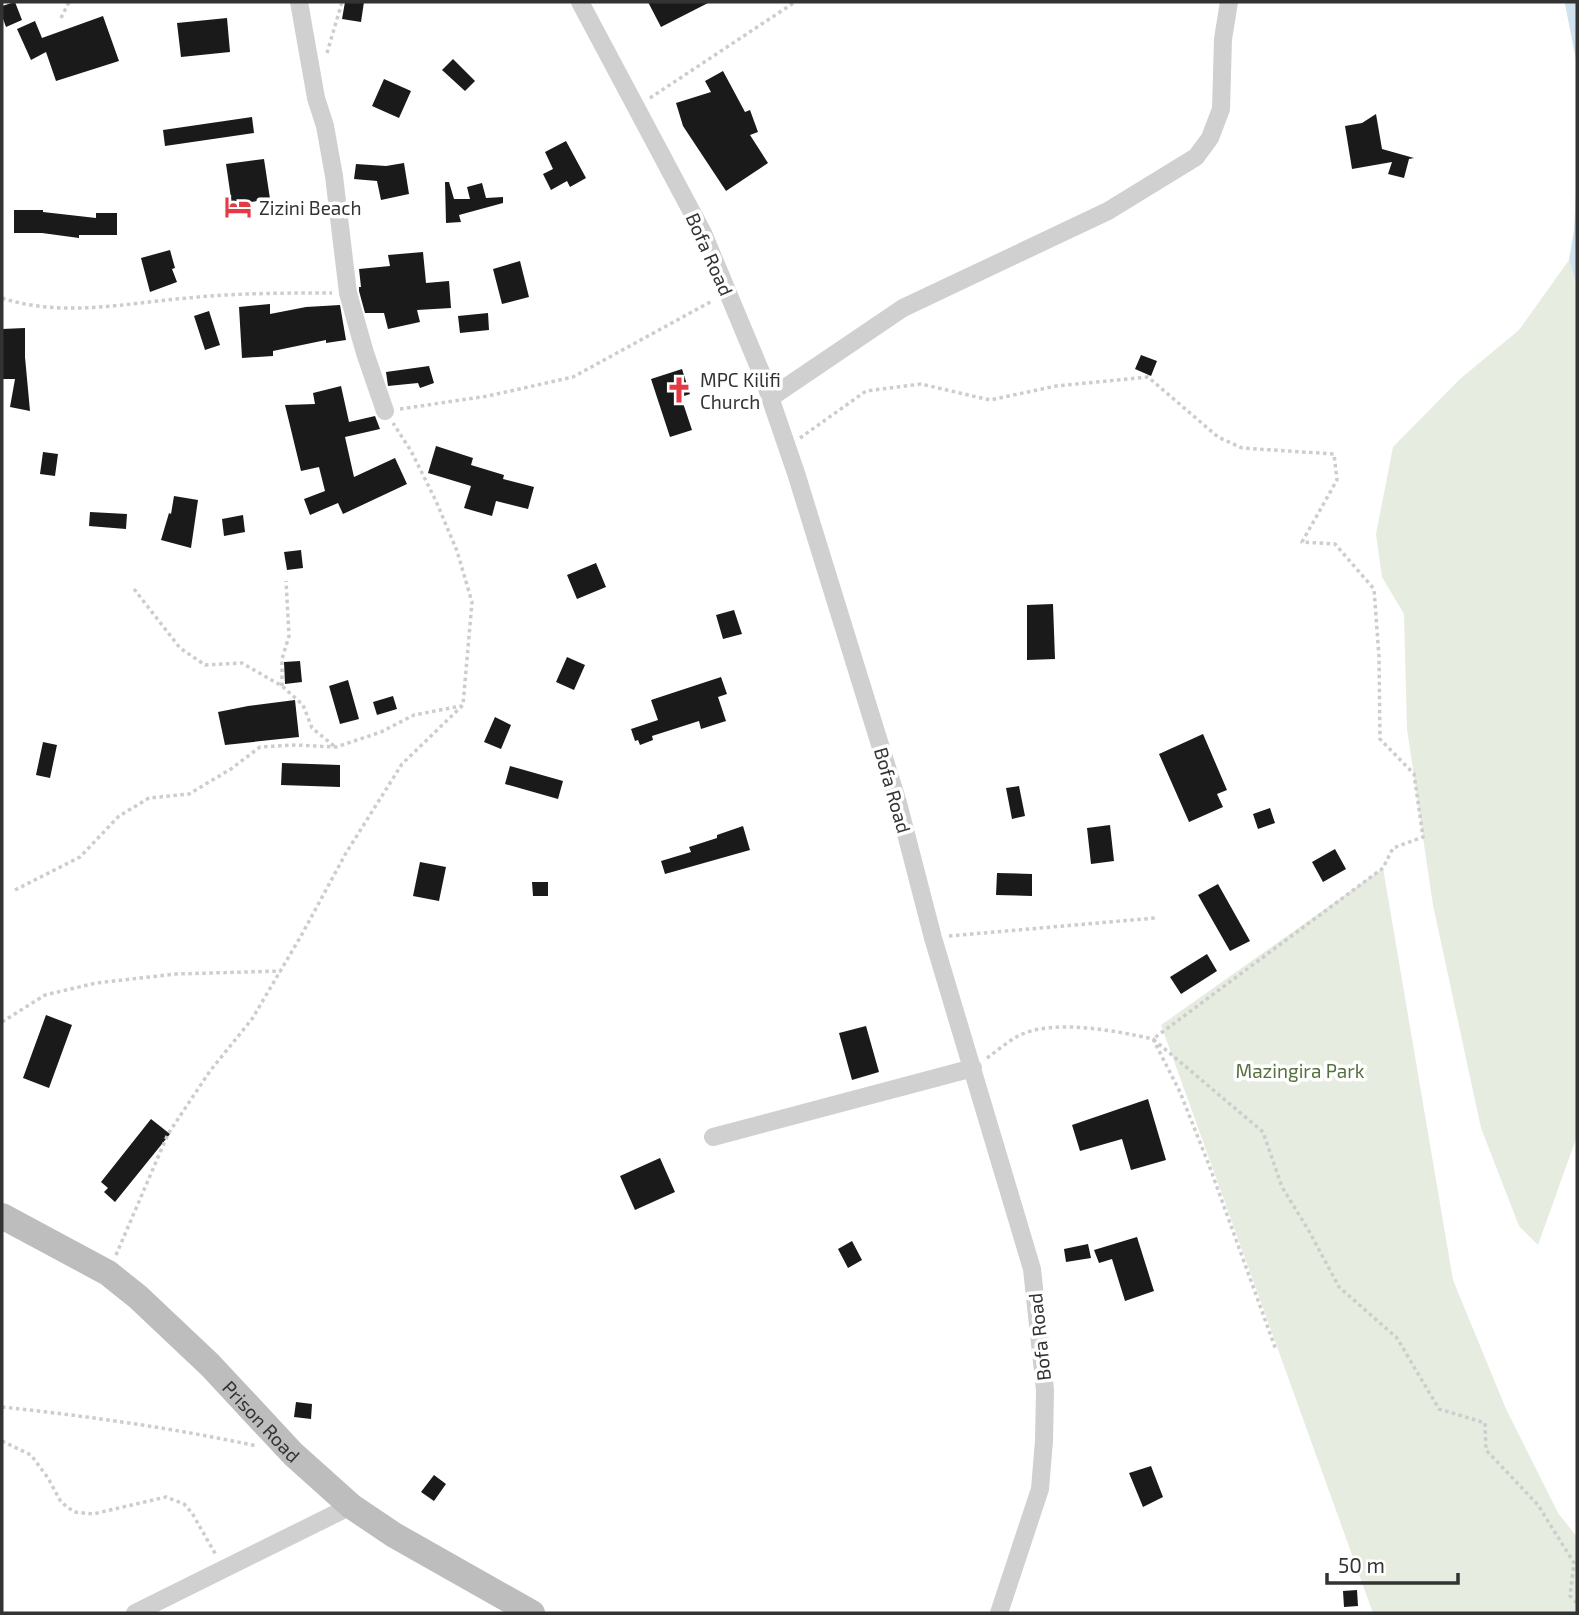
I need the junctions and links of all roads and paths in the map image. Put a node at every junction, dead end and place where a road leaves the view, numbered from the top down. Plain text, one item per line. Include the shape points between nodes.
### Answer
1 (69, 2) edge
2 (299, 2) edge
3 (580, 2) edge
4 (794, 2) edge
5 (1229, 2) edge
6 (61, 18) dead end
7 (637, 107) junction
8 (348, 293) junction
9 (728, 293) junction
10 (2, 298) edge
11 (770, 398) junction
12 (385, 411) junction
13 (787, 447) junction
14 (286, 581) dead end
15 (134, 589) dead end
16 (282, 685) junction
17 (463, 705) junction
18 (336, 747) junction
19 (15, 890) dead end
20 (1155, 918) dead end
21 (933, 938) junction
22 (281, 971) junction
23 (2, 1022) edge
24 (1153, 1039) junction
25 (973, 1068) junction
26 (713, 1137) dead end
27 (2, 1216) edge
28 (108, 1273) junction
29 (1276, 1350) dead end
30 (2, 1407) edge
31 (2, 1441) edge
32 (293, 1454) junction
33 (351, 1506) junction
34 (224, 1569) junction
35 (1577, 1602) edge
36 (135, 1613) edge
37 (532, 1613) edge
38 (999, 1613) edge

1 - 6 path
2 - 8 street via 334,176
3 - 7 street, Bofa Road
4 - 7 path
5 - 11 street via 1221,109 1210,138 1196,157 1108,211 904,308
7 - 9 street, Bofa Road via 703,233
8 - 10 path via 252,292 78,309 26,306
8 - 12 street
9 - 11 street, Bofa Road
9 - 12 path via 573,377 488,396
11 - 13 street, Bofa Road
12 - 17 path via 436,501 472,602
13 - 21 street, Bofa Road via 898,803
13 - 24 path via 866,391 921,384 990,400 1056,386 1148,377 1219,437 1242,448 1334,454 1337,480 1302,542 1335,544 1374,589 1380,739 1414,774 1423,837 1393,848 1383,868
14 - 16 path via 289,636 282,659
15 - 16 path via 180,648 205,665 242,663
16 - 18 path via 303,705 312,727
17 - 18 path via 414,715
17 - 22 path via 402,764
18 - 19 path via 260,747 189,794 149,798 119,816 80,857
20 - 21 path
21 - 25 street, Bofa Road
22 - 23 path via 176,974 96,984 45,995
22 - 28 path via 252,1019 210,1070 168,1134
24 - 25 path via 1056,1027 1019,1035
24 - 29 path via 1180,1091
24 - 35 path via 1263,1132 1282,1187 1339,1287 1396,1338 1439,1409 1485,1423 1486,1450 1538,1505 1574,1563 1570,1596
25 - 26 street
25 - 38 street, Bofa Road via 1032,1269 1045,1390 1040,1489
27 - 28 street, Prison Road
28 - 32 street, Prison Road via 210,1364
30 - 32 path via 218,1438
31 - 34 path via 31,1455 61,1502 74,1512 93,1514 166,1497 184,1504
32 - 33 street, Prison Road
33 - 34 street
33 - 37 street, Prison Road
34 - 36 street

